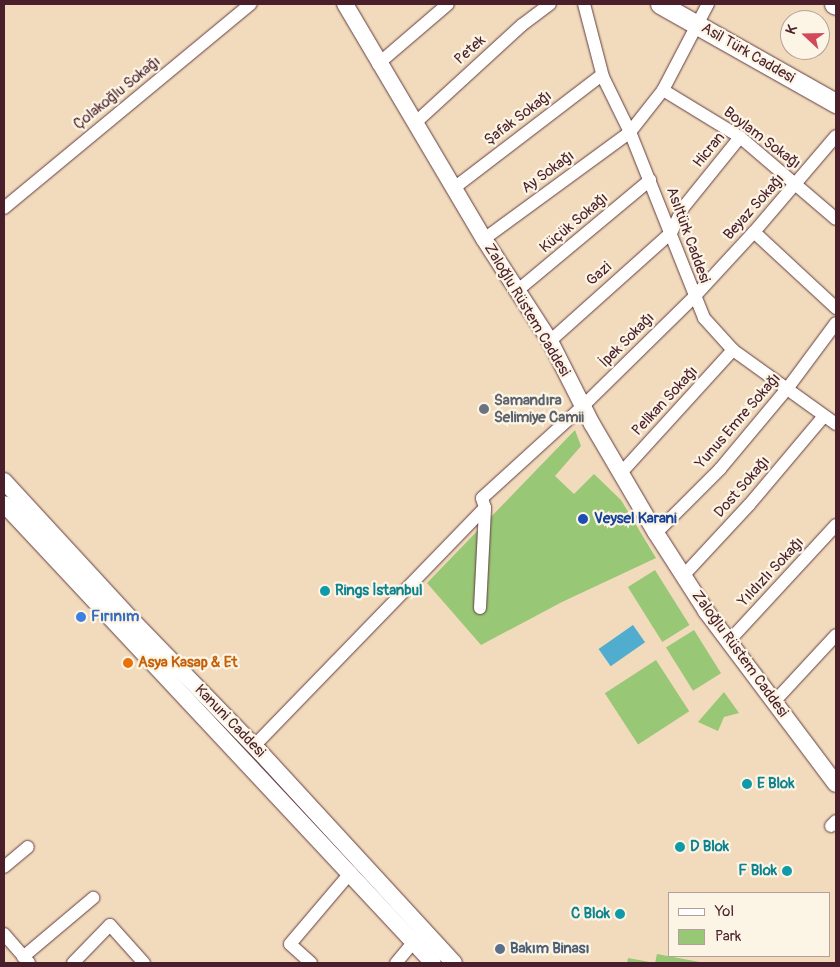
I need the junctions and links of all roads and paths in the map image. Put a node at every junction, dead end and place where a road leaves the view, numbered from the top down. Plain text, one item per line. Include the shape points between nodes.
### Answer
1 (251, 4) edge
2 (345, 4) edge
3 (448, 4) edge
4 (550, 4) edge
5 (584, 4) edge
6 (660, 4) edge
7 (708, 4) edge
8 (697, 24) junction
9 (378, 64) junction
10 (602, 75) junction
11 (663, 90) junction
12 (836, 103) edge
13 (415, 123) junction
14 (630, 132) junction
15 (836, 136) edge
16 (740, 137) junction
17 (650, 180) junction
18 (797, 184) junction
19 (454, 188) junction
20 (4, 208) edge
21 (836, 218) edge
22 (754, 232) junction
23 (671, 233) junction
24 (484, 239) junction
25 (518, 290) junction
26 (694, 297) junction
27 (836, 308) edge
28 (836, 323) edge
29 (550, 341) junction
30 (733, 350) junction
31 (787, 389) junction
32 (583, 406) junction
33 (823, 417) junction
34 (836, 424) edge
35 (620, 474) junction
36 (4, 481) edge
37 (4, 504) edge
38 (485, 508) junction
39 (836, 525) edge
40 (656, 533) junction
41 (683, 576) junction
42 (480, 608) dead end
43 (836, 635) edge
44 (729, 641) junction
45 (774, 702) junction
46 (254, 746) junction
47 (834, 775) edge
48 (28, 848) dead end
49 (4, 867) edge
50 (351, 872) junction
51 (93, 898) dead end
52 (4, 934) edge
53 (418, 936) junction
54 (26, 961) edge
55 (73, 963) edge
56 (144, 963) edge
57 (312, 963) edge
58 (396, 963) edge
59 (433, 963) edge
60 (454, 963) edge

1 - 20 street, Çolakoğlu Sokağı
2 - 9 street, Zaloğlu Rüstem Caddesi
3 - 9 street
4 - 13 street, Petek via 522,25
5 - 10 street, Asıltürk Caddesi
6 - 8 main road, Asil Türk Caddesi
7 - 8 street, Ay Sokağı
8 - 11 street, Ay Sokağı
8 - 12 main road, Asil Türk Caddesi
9 - 13 street, Zaloğlu Rüstem Caddesi
10 - 14 street, Asıltürk Caddesi
10 - 19 street, Şafak Sokağı
11 - 14 street, Ay Sokağı
11 - 16 street, Boylam Sokağı
13 - 19 street, Zaloğlu Rüstem Caddesi
14 - 17 street, Asıltürk Caddesi
14 - 24 street, Ay Sokağı
15 - 18 street, Beyaz Sokağı
16 - 18 street, Boylam Sokağı
16 - 23 street, Hicran via 682,209
17 - 23 street, Asıltürk Caddesi
17 - 25 street, Küçük Sokağı
18 - 21 street, Boylam Sokağı
18 - 22 street, Beyaz Sokağı
19 - 24 street, Zaloğlu Rüstem Caddesi
22 - 26 street, Beyaz Sokağı
22 - 27 street
23 - 26 street, Asıltürk Caddesi
23 - 29 street, Gazi
24 - 25 street, Zaloğlu Rüstem Caddesi
25 - 29 street, Zaloğlu Rüstem Caddesi
26 - 30 street, Asıltürk Caddesi via 704,318
26 - 32 street, İpek Sokağı
28 - 31 street, Yunus Emre Sokağı
29 - 32 street, Zaloğlu Rüstem Caddesi
30 - 31 street, Asıltürk Caddesi
30 - 35 street, Pelikan Sokağı
31 - 33 street, Asıltürk Caddesi
31 - 40 street, Yunus Emre Sokağı via 720,469
32 - 35 street, Zaloğlu Rüstem Caddesi
32 - 38 street, İpek Sokağı via 482,498
33 - 34 street, Asıltürk Caddesi
33 - 41 street, Dost Sokağı via 750,505
35 - 40 street, Zaloğlu Rüstem Caddesi
36 - 46 street, Kanuni Caddesi
37 - 50 street, Kanuni Caddesi
38 - 42 street
38 - 46 street
39 - 44 street, Yıldızlı Sokağı
40 - 41 street, Zaloğlu Rüstem Caddesi
41 - 44 street, Zaloğlu Rüstem Caddesi
43 - 45 street
44 - 45 street, Zaloğlu Rüstem Caddesi
45 - 47 street, Zaloğlu Rüstem Caddesi
46 - 53 street, Kanuni Caddesi
48 - 49 street
50 - 53 street, Kanuni Caddesi
50 - 57 street via 290,944
51 - 54 street
52 - 54 street
53 - 58 street
53 - 59 street, Kanuni Caddesi
53 - 60 street, Kanuni Caddesi
55 - 56 street via 110,925

